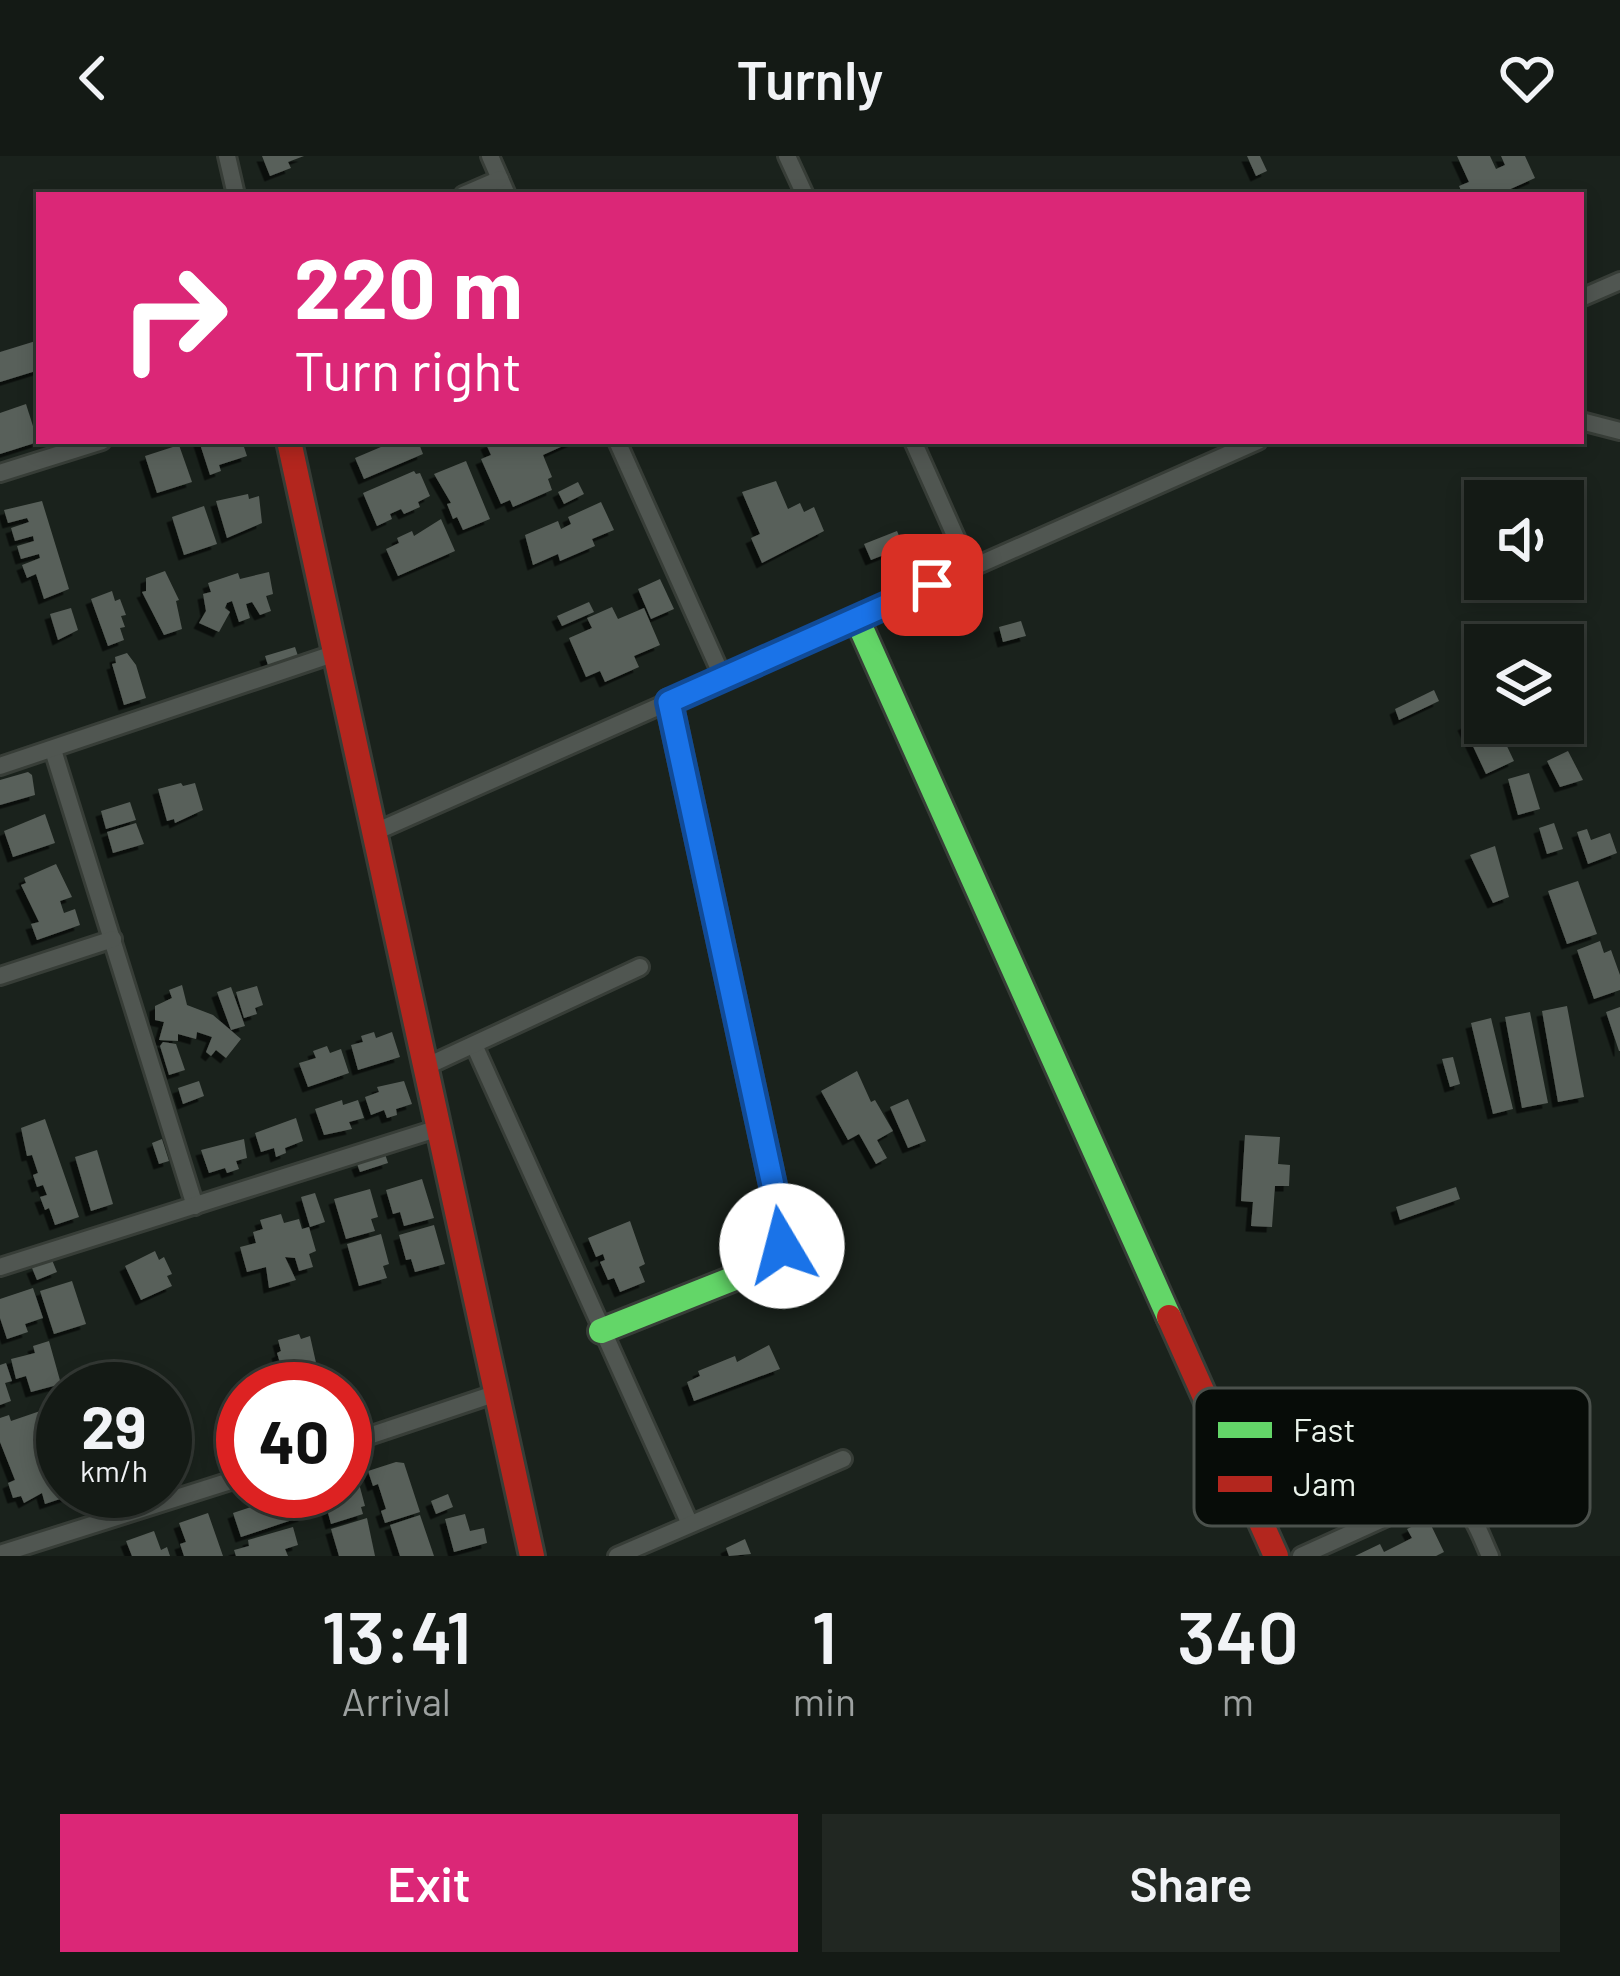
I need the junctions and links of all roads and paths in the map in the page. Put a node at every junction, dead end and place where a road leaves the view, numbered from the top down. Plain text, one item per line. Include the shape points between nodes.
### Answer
1 (227, 156) edge
2 (490, 156) edge
3 (788, 156) edge
4 (503, 187) edge
5 (235, 192) edge
6 (804, 192) edge
7 (1620, 280) edge
8 (1584, 297) edge
9 (1584, 423) edge
10 (1620, 430) edge
11 (92, 444) edge
12 (290, 444) edge
13 (618, 444) edge
14 (914, 444) edge
15 (1251, 444) edge
16 (0, 473) edge
17 (970, 569) junction
18 (857, 619) junction
19 (333, 654) junction
20 (723, 678) junction
21 (669, 702) junction
22 (53, 750) junction
23 (0, 766) edge
24 (375, 832) junction
25 (113, 939) junction
26 (640, 968) dead end
27 (0, 976) edge
28 (476, 1047) junction
29 (425, 1067) junction
30 (439, 1128) junction
31 (195, 1206) junction
32 (0, 1267) edge
33 (601, 1331) junction
34 (1201, 1388) edge
35 (496, 1393) junction
36 (372, 1435) edge
37 (843, 1459) dead end
38 (216, 1486) edge
39 (689, 1522) junction
40 (1263, 1526) edge
41 (1367, 1526) edge
42 (1475, 1526) edge
43 (0, 1554) edge
44 (532, 1556) edge
45 (617, 1556) edge
46 (1276, 1556) edge
47 (1301, 1556) edge
48 (1490, 1556) edge

1 - 5 street
2 - 4 street
3 - 6 street
7 - 8 street
9 - 10 street
11 - 16 street
12 - 19 street
13 - 20 street
14 - 17 street
15 - 17 street
17 - 18 street
18 - 20 street
18 - 34 street
19 - 22 street
19 - 24 street
20 - 21 street
21 - 24 street
21 - 33 street via 782,1246 770,1264
22 - 23 street
22 - 25 street
24 - 29 street
25 - 27 street
25 - 31 street
26 - 28 street
28 - 29 street
28 - 33 street
29 - 30 street
30 - 31 street
30 - 35 street
31 - 32 street
33 - 39 street
35 - 36 street
35 - 44 street
37 - 39 street
38 - 43 street
39 - 45 street
40 - 46 street
41 - 47 street
42 - 48 street

